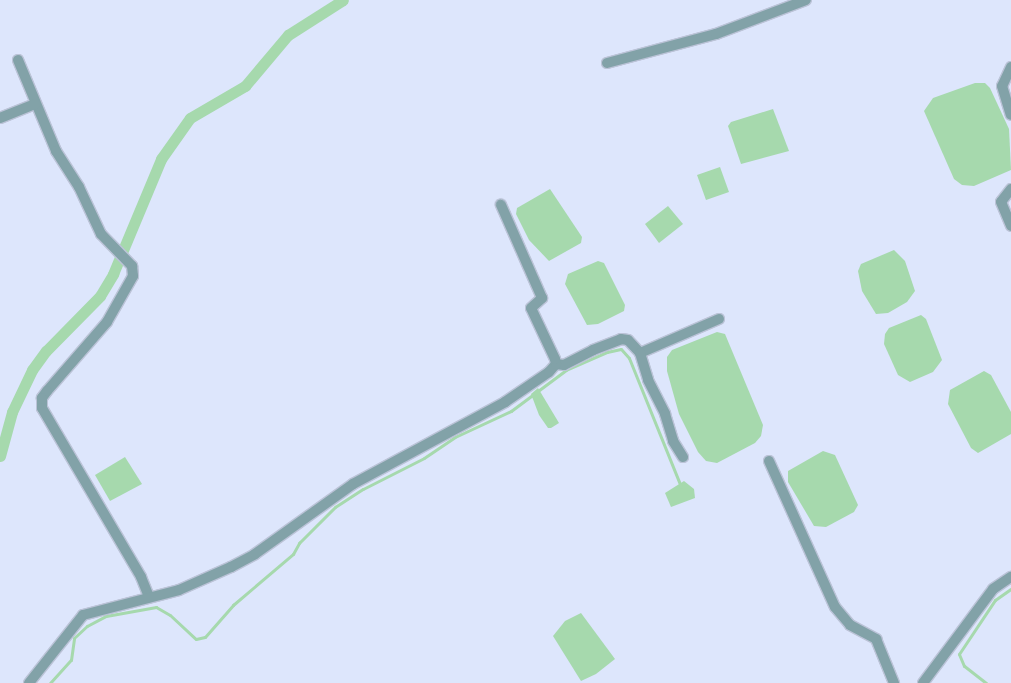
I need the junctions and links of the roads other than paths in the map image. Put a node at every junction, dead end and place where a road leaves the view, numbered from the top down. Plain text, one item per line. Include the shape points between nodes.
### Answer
1 (806, 0) edge
2 (18, 60) dead end
3 (607, 63) dead end
4 (1011, 67) edge
5 (35, 104) junction
6 (1011, 115) edge
7 (0, 118) edge
8 (1011, 189) edge
9 (501, 205) dead end
10 (1011, 226) edge
11 (719, 319) dead end
12 (640, 353) junction
13 (556, 364) junction
14 (683, 457) dead end
15 (769, 461) dead end
16 (1011, 577) edge
17 (150, 598) junction
18 (29, 683) edge
19 (894, 683) edge
20 (924, 683) edge

1 - 3 street via 716,34 644,50
2 - 5 street
4 - 6 street via 1002,86
5 - 7 street
5 - 17 street via 56,151 111,247 130,261 133,276 107,322 42,398 42,408 141,577
8 - 10 street via 1001,202
9 - 13 street via 542,298 531,308
11 - 12 street
12 - 13 street via 628,340 621,338 564,365
12 - 14 street via 648,380 666,414 673,441
13 - 17 street via 533,385 505,402 353,484 255,554 179,590
15 - 19 street via 835,606 850,625 876,639
16 - 20 street via 992,589
17 - 18 street via 83,616

